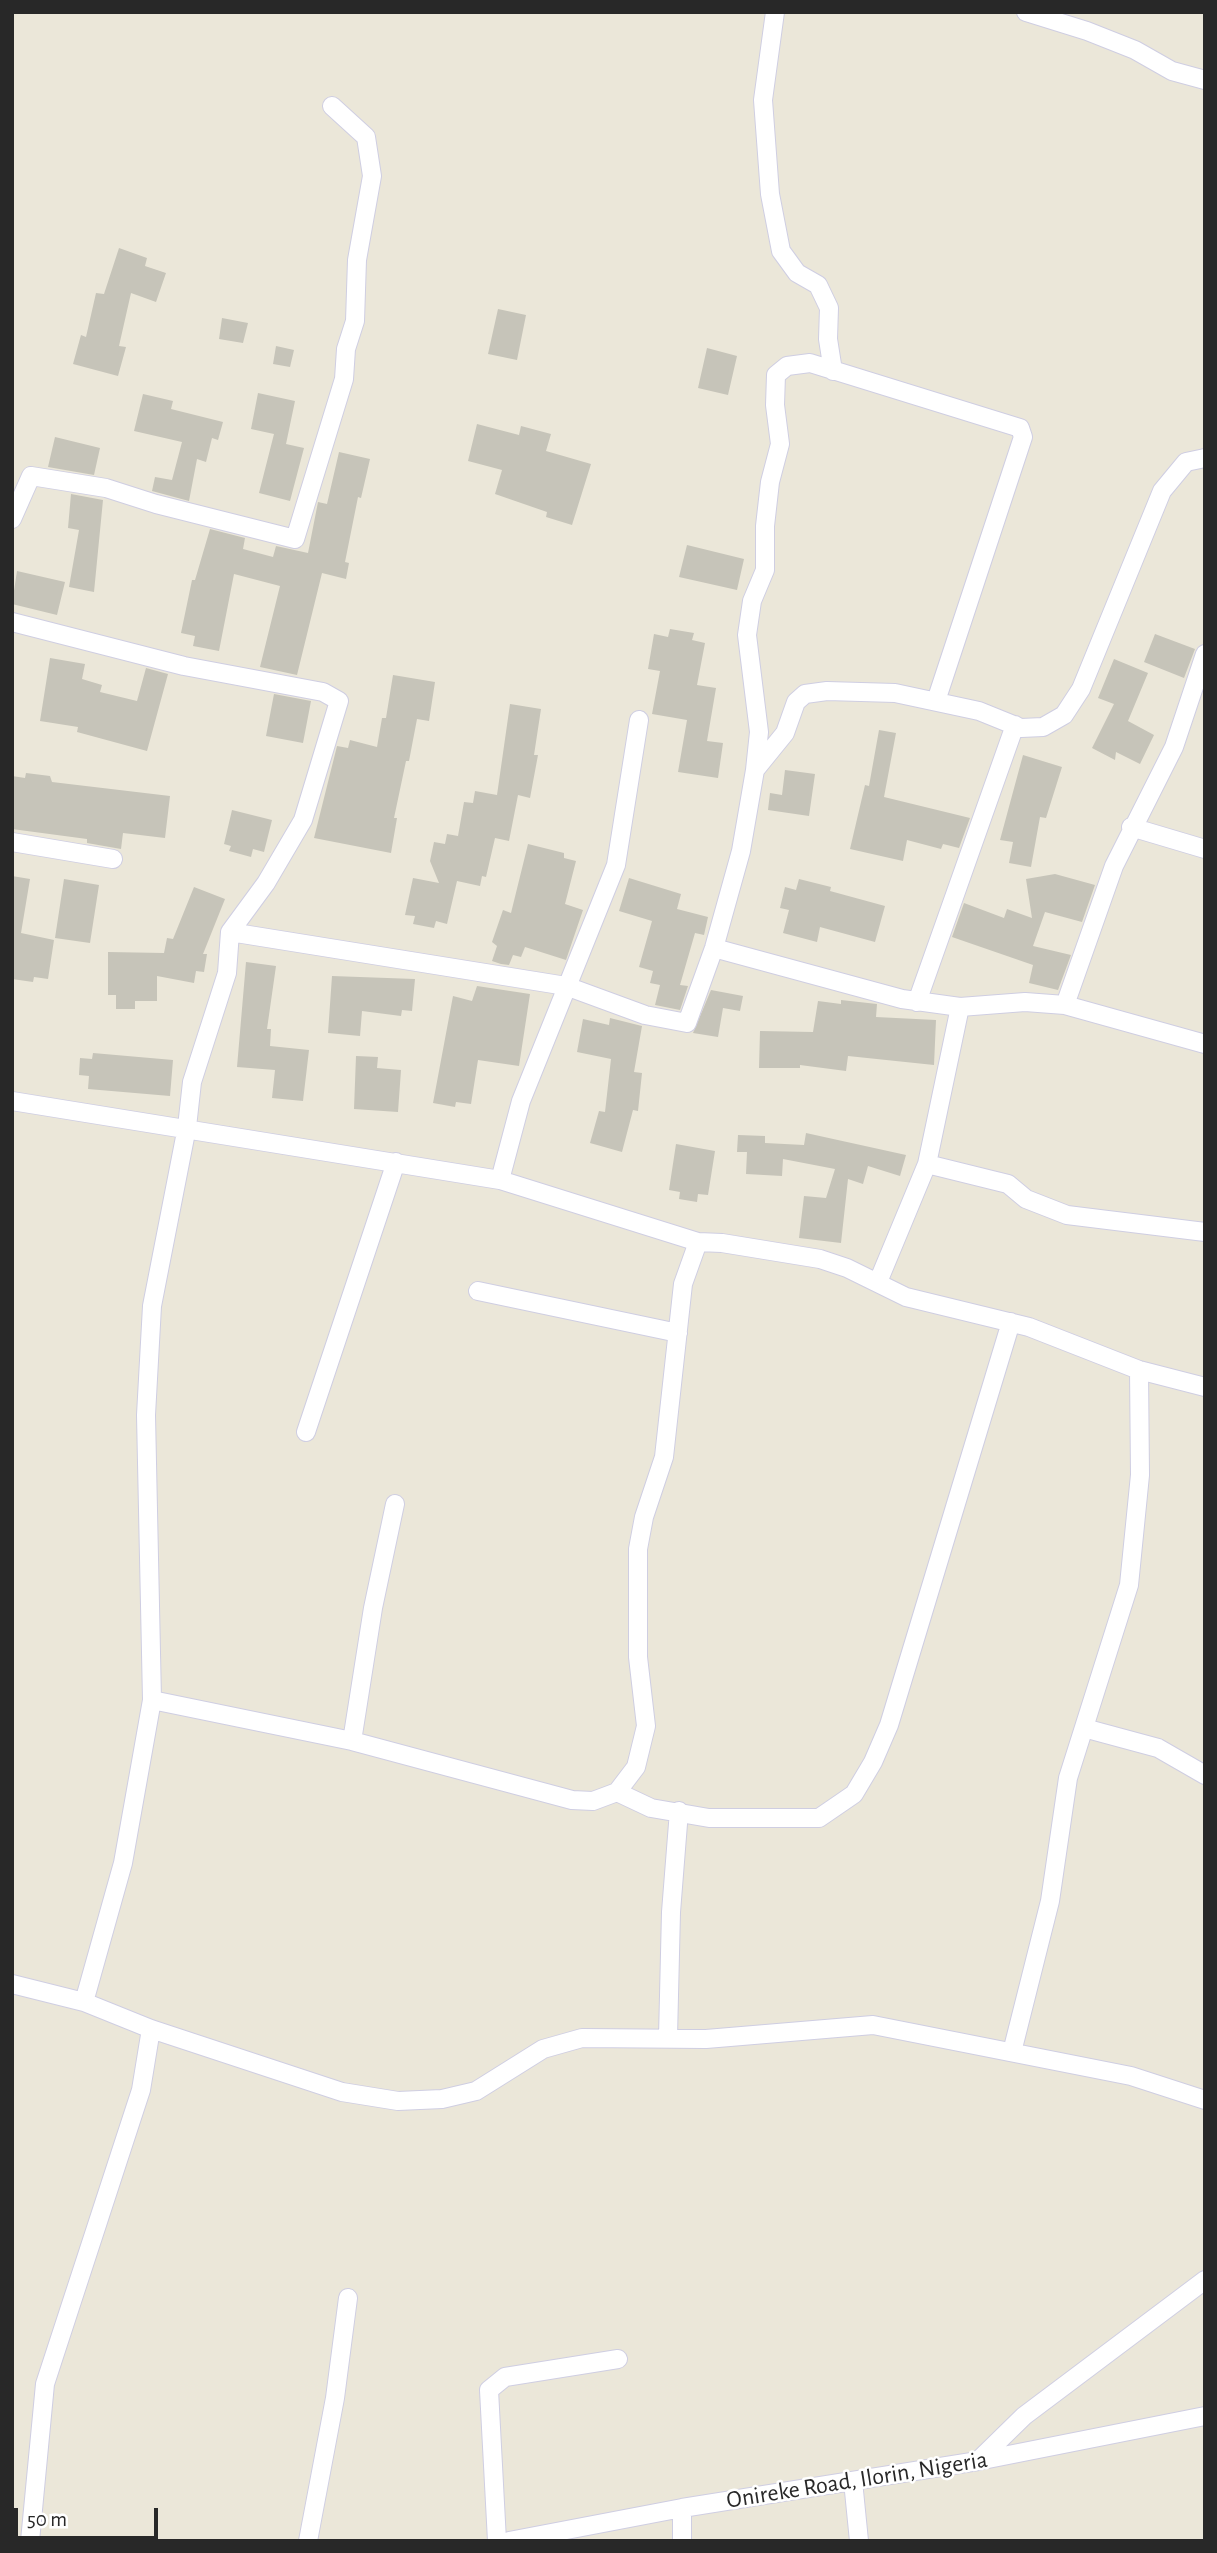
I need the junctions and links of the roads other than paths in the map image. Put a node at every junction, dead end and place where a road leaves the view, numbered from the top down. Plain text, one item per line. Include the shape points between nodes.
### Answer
1 (1026, 12) edge
2 (779, 14) edge
3 (1205, 80) edge
4 (332, 106) dead end
5 (833, 371) junction
6 (1205, 458) edge
7 (12, 519) edge
8 (12, 622) edge
9 (1205, 654) edge
10 (936, 701) junction
11 (639, 720) dead end
12 (1015, 725) junction
13 (755, 770) junction
14 (1131, 827) junction
15 (12, 842) edge
16 (1205, 849) edge
17 (113, 859) dead end
18 (230, 932) junction
19 (714, 948) junction
20 (566, 986) junction
21 (918, 1002) junction
22 (1066, 1005) junction
23 (960, 1007) junction
24 (1205, 1044) edge
25 (12, 1101) edge
26 (187, 1127) junction
27 (396, 1163) junction
28 (927, 1164) junction
29 (499, 1180) junction
30 (1205, 1233) edge
31 (698, 1242) junction
32 (877, 1282) junction
33 (478, 1292) dead end
34 (1011, 1322) junction
35 (678, 1333) junction
36 (1139, 1370) junction
37 (1205, 1387) edge
38 (306, 1433) dead end
39 (395, 1504) dead end
40 (152, 1700) junction
41 (1084, 1728) junction
42 (352, 1741) junction
43 (1205, 1775) edge
44 (617, 1792) junction
45 (679, 1811) junction
46 (12, 1984) edge
47 (84, 2002) junction
48 (151, 2029) junction
49 (668, 2037) junction
50 (1012, 2052) junction
51 (1205, 2100) edge
52 (1205, 2280) edge
53 (348, 2298) dead end
54 (618, 2359) dead end
55 (1205, 2416) edge
56 (978, 2461) junction
57 (853, 2481) junction
58 (682, 2508) junction
59 (517, 2540) edge
60 (30, 2541) edge
61 (308, 2541) edge
62 (497, 2541) edge
63 (682, 2541) edge
64 (859, 2541) edge

1 - 3 street
2 - 5 street via 763,100 770,194 781,251 797,273 818,285 829,308
4 - 7 street via 366,137 372,177 344,379 295,539 106,488 32,476
5 - 10 street via 1011,424 1020,428 1023,436
5 - 13 street via 810,362 787,366 776,375 780,444 770,482 765,570 752,601 747,635 759,732
6 - 12 street via 1186,462 1162,491 1081,689 1064,715 1043,727
8 - 18 street via 184,666 323,692 339,701 303,820
9 - 14 street via 1174,747
10 - 12 street
10 - 13 street via 895,693 805,694 796,702 785,733
11 - 20 street via 616,865
12 - 21 street
13 - 19 street via 741,851
14 - 16 street
14 - 22 street
15 - 17 street
18 - 20 street
18 - 26 street via 227,973 192,1082
19 - 20 street via 687,1023 645,1015
19 - 21 street
20 - 29 street via 521,1101
21 - 23 street
22 - 23 street via 1025,1002
22 - 24 street
23 - 28 street
25 - 26 street
26 - 27 street
26 - 40 street via 152,1306 146,1415
27 - 29 street
27 - 38 street
28 - 30 street via 1008,1184 1026,1199 1067,1214
28 - 32 street
29 - 31 street
31 - 32 street via 820,1259
31 - 35 street via 683,1284
32 - 34 street via 906,1297
33 - 35 street
34 - 36 street
34 - 45 street via 889,1725 866,1778 854,1794 819,1818 709,1818
35 - 44 street via 664,1457 638,1549 638,1657 646,1726 636,1766
36 - 37 street
36 - 41 street via 1140,1475 1129,1585
39 - 42 street
40 - 42 street
40 - 47 street via 123,1863
41 - 43 street via 1158,1748
41 - 50 street via 1068,1778 1050,1901
42 - 44 street via 572,1800 593,1801
44 - 45 street via 651,1808
45 - 49 street
46 - 47 street
47 - 48 street
48 - 49 street via 342,2092 398,2101 442,2099 476,2091 543,2049 582,2038
48 - 60 street via 141,2090 45,2384
49 - 50 street via 706,2039 873,2025
50 - 51 street via 1131,2076
52 - 56 street via 1024,2416
53 - 61 street
54 - 62 street via 505,2377 489,2390
55 - 56 street, Onireke Road, Ilorin, Nigeria
56 - 57 street, Onireke Road, Ilorin, Nigeria
57 - 58 street, Onireke Road, Ilorin, Nigeria
57 - 64 street
58 - 59 street, Onireke Road, Ilorin, Nigeria
58 - 63 street

